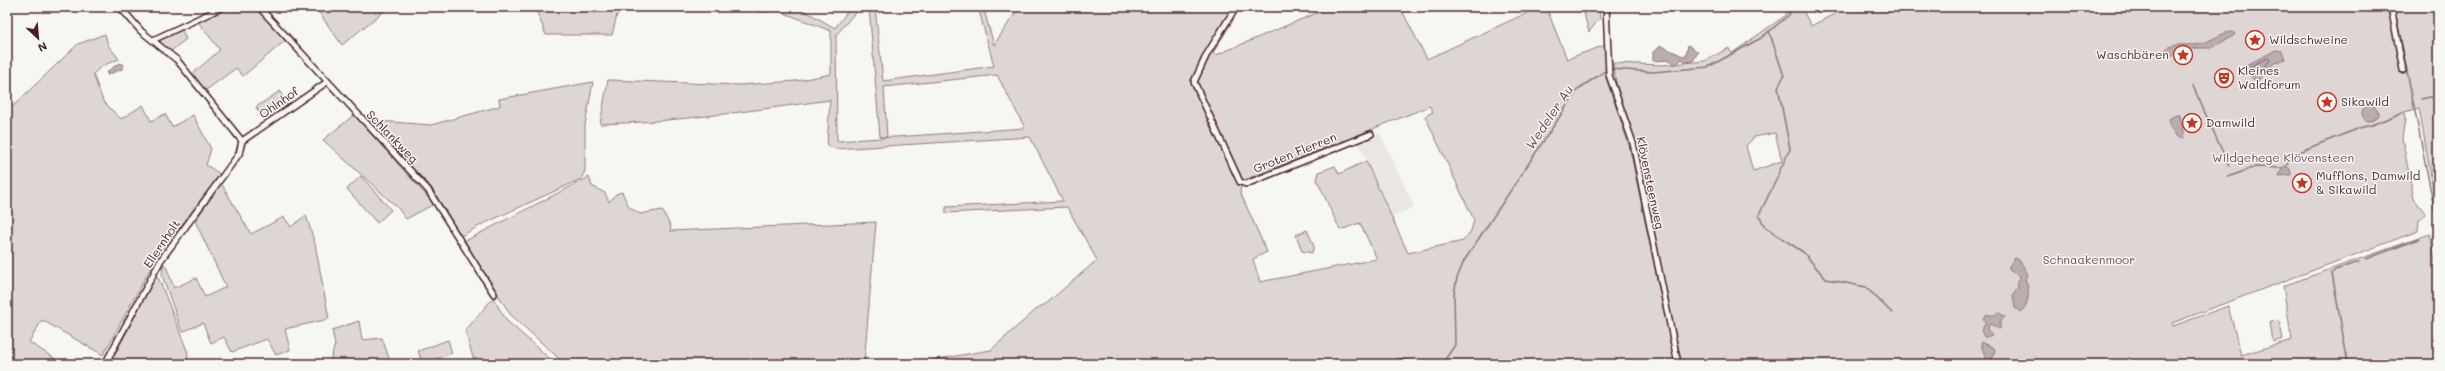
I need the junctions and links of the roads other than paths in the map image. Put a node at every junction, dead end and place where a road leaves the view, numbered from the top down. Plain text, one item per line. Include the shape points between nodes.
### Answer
1 (120, 7) edge
2 (223, 7) edge
3 (259, 7) edge
4 (1236, 7) edge
5 (1606, 7) edge
6 (2391, 7) edge
7 (153, 40) junction
8 (2403, 70) dead end
9 (327, 82) junction
10 (1371, 134) dead end
11 (242, 141) junction
12 (494, 294) dead end
13 (105, 364) edge
14 (1678, 364) edge

1 - 7 street via 131,21
2 - 7 street
3 - 9 street, Schlankweg
4 - 10 street, Groten Flerren via 1207,54 1194,82 1240,182 1246,184
5 - 14 street, Klövensteenweg via 1609,75 1632,143
6 - 8 street
7 - 11 street via 177,60
9 - 11 street, Ohlnhof
9 - 12 street, Schlankweg via 428,190
11 - 13 street, Ellernholt via 239,154 161,260

